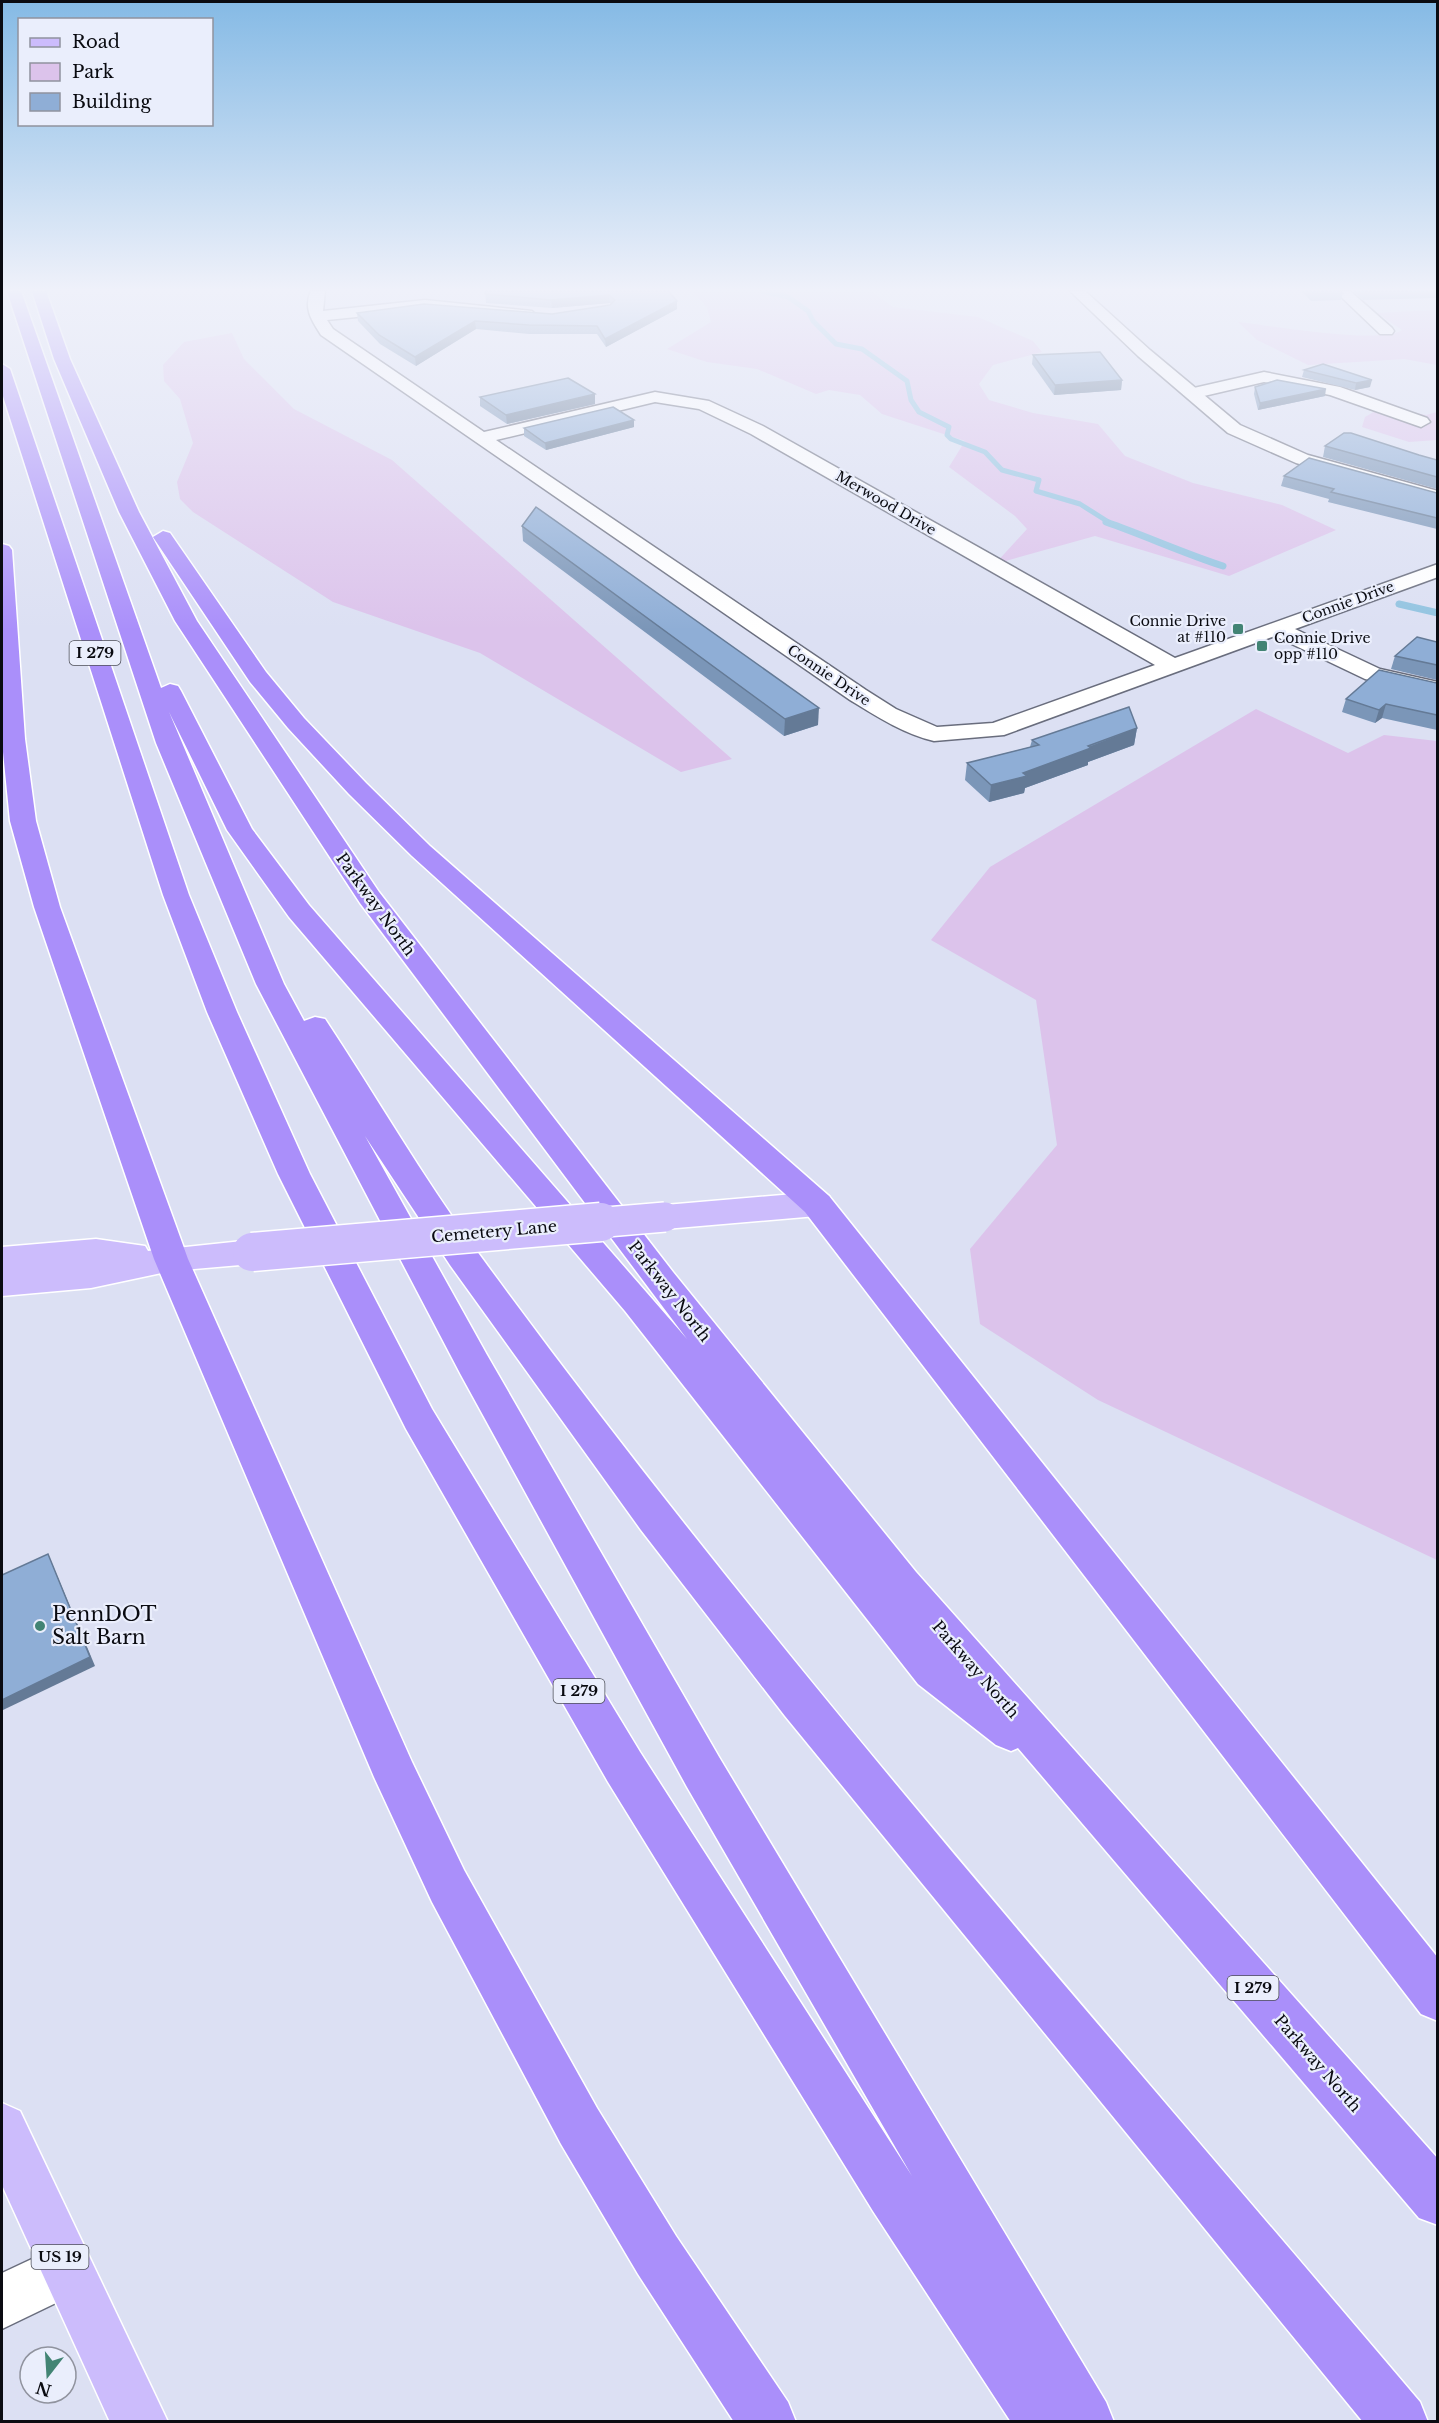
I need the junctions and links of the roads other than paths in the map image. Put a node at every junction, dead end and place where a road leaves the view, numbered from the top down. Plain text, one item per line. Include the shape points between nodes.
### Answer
1 (11, 404) edge
2 (52, 404) edge
3 (53, 404) edge
4 (82, 404) edge
5 (431, 404) edge
6 (620, 404) edge
7 (698, 404) edge
8 (1203, 404) edge
9 (1371, 404) edge
10 (1421, 422) dead end
11 (93, 429) junction
12 (480, 438) junction
13 (1437, 497) edge
14 (2, 550) edge
15 (1437, 570) edge
16 (1275, 628) junction
17 (1172, 665) junction
18 (1437, 689) edge
19 (218, 858) junction
20 (816, 1204) junction
21 (2, 1259) edge
22 (171, 1259) junction
23 (2, 1282) edge
24 (1070, 1777) junction
25 (1437, 1997) edge
26 (2, 2129) edge
27 (1437, 2199) edge
28 (66, 2270) junction
29 (2, 2302) edge
30 (140, 2421) edge
31 (768, 2421) edge
32 (1045, 2421) edge
33 (1086, 2421) edge
34 (1400, 2421) edge

1 - 32 highway, I 279 via 176,895 222,1012 304,1195 419,1419 624,1767 892,2192
2 - 19 highway via 168,743
3 - 24 highway via 181,717 258,858 338,959 637,1302 933,1671
4 - 11 highway, Parkway North / I 279
5 - 12 street, Connie Drive
6 - 12 street, Merwood Drive
7 - 17 street, Merwood Drive via 757,430
8 - 13 street via 1234,429 1263,444
9 - 10 street
11 - 20 highway via 227,634 284,709 330,760 421,851
11 - 24 highway, Parkway North / I 279 via 129,512 186,621 369,897 683,1309 902,1584
12 - 17 street, Connie Drive via 858,695 888,714 934,734 996,730
14 - 22 highway via 14,750 26,831 47,907
15 - 16 street, Connie Drive
16 - 17 street, Connie Drive
16 - 18 street via 1373,674
19 - 33 highway via 270,984 474,1365 703,1772
19 - 34 highway via 381,1136 462,1256 655,1518 800,1702
20 - 22 main road, Cemetery Lane, bridge
20 - 25 highway
21 - 22 main road, Cemetery Lane via 96,1251
22 - 23 main road, Cemetery Lane via 91,1275
22 - 31 highway via 391,1766 448,1886 579,2126 657,2254
24 - 27 highway, Parkway North / I 279
26 - 28 main road, US 19
28 - 29 street
28 - 30 main road, US 19

